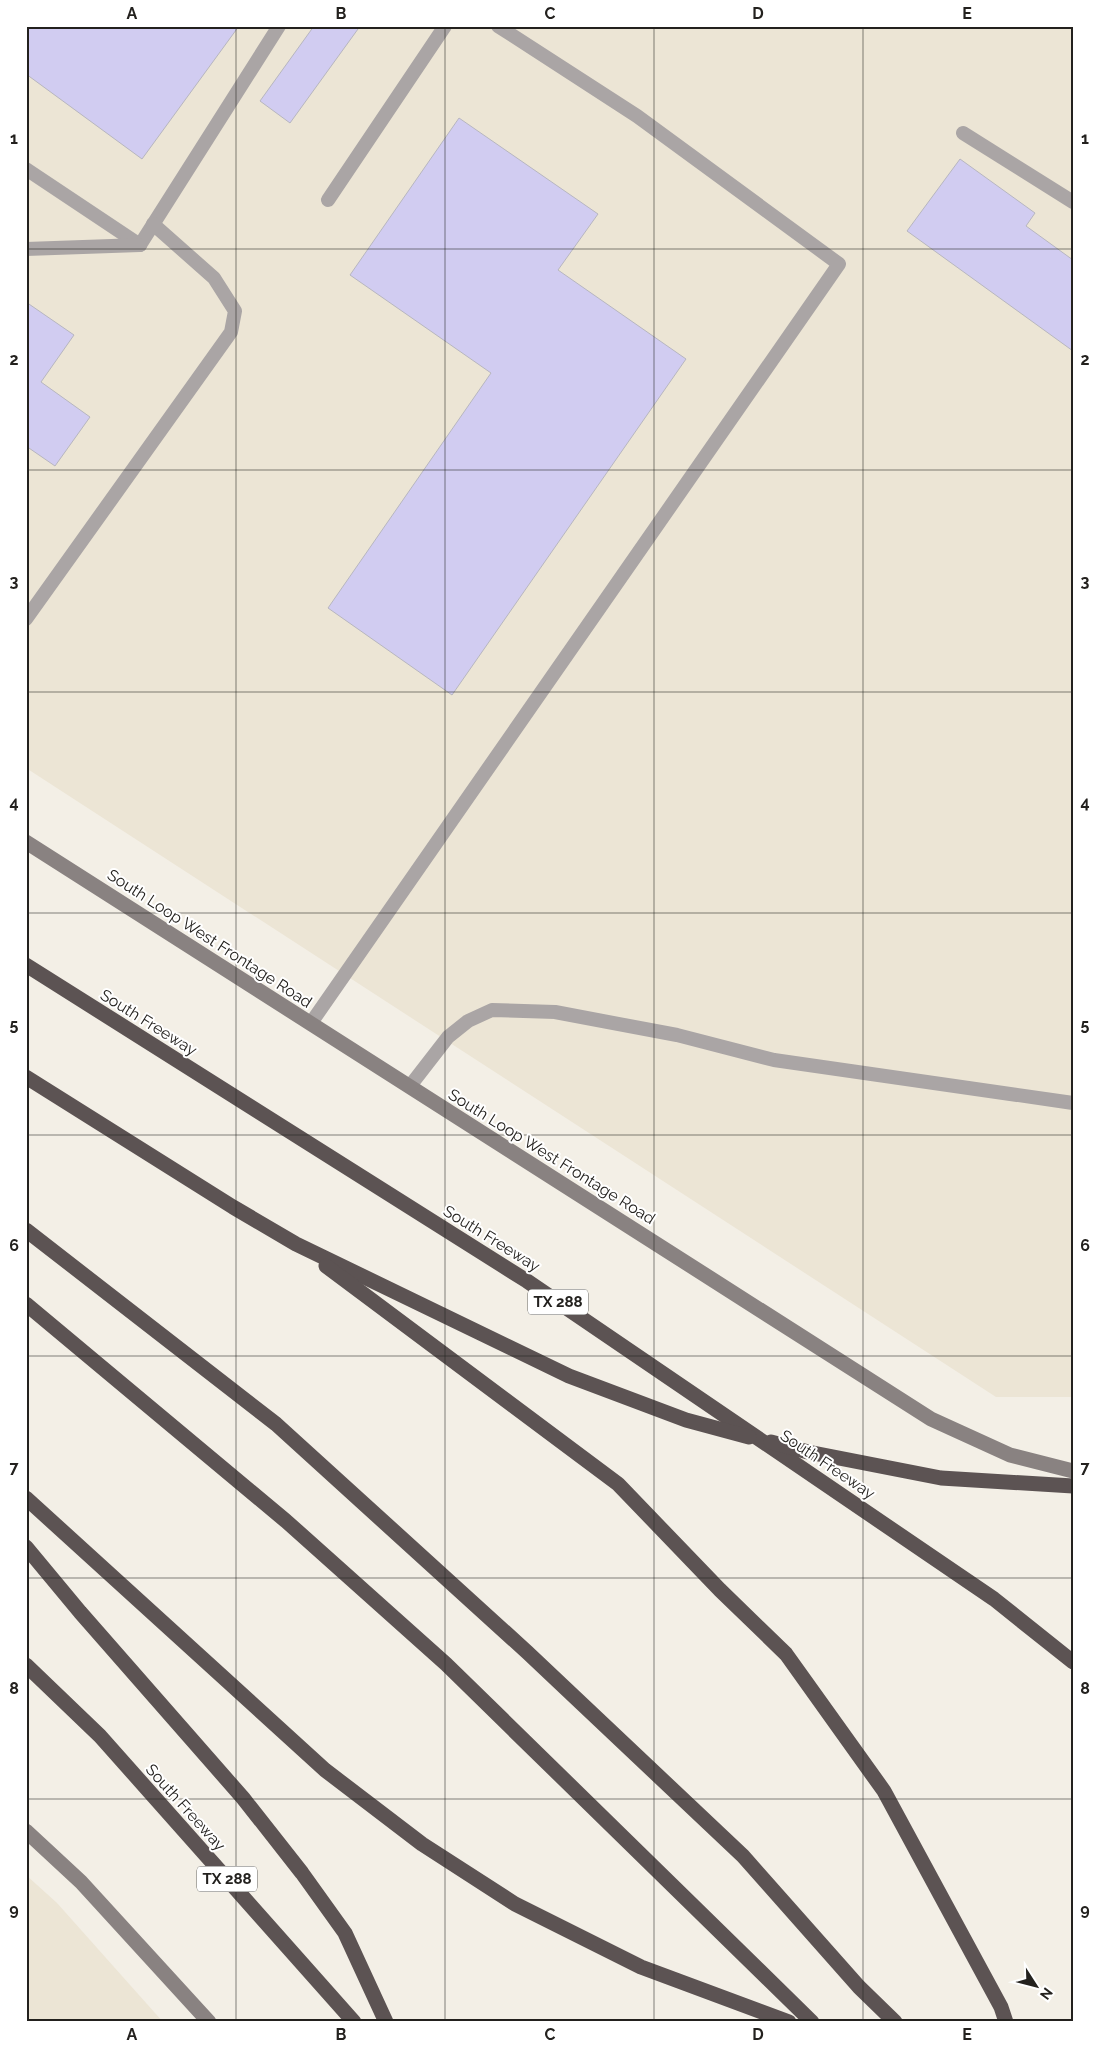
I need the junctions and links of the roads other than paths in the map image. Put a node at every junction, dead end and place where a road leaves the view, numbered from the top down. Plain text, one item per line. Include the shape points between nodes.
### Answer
1 (279, 26) edge
2 (445, 26) edge
3 (498, 26) edge
4 (963, 133) dead end
5 (26, 169) edge
6 (328, 200) dead end
7 (1073, 202) edge
8 (153, 224) junction
9 (140, 245) junction
10 (26, 249) edge
11 (26, 619) edge
12 (26, 842) edge
13 (26, 965) edge
14 (311, 1023) junction
15 (26, 1077) edge
16 (410, 1086) junction
17 (1073, 1103) edge
18 (26, 1230) edge
19 (296, 1244) junction
20 (26, 1304) edge
21 (1073, 1471) edge
22 (1073, 1486) edge
23 (26, 1498) edge
24 (26, 1547) edge
25 (1073, 1662) edge
26 (26, 1665) edge
27 (26, 1830) edge
28 (209, 2022) edge
29 (354, 2022) edge
30 (386, 2022) edge
31 (789, 2022) edge
32 (812, 2022) edge
33 (895, 2022) edge
34 (1006, 2022) edge

1 - 8 lane
2 - 6 lane
3 - 14 lane via 637,116 839,264
4 - 7 lane
5 - 9 lane
8 - 9 lane
8 - 11 lane via 214,278 235,310 231,332
9 - 10 lane
12 - 14 main road, South Loop West Frontage Road
13 - 25 highway, South Freeway / TX 288 via 527,1281 994,1599
14 - 16 main road, South Loop West Frontage Road
15 - 19 highway
16 - 17 lane via 448,1037 468,1020 492,1010 555,1012 677,1035 774,1060
16 - 21 main road, South Loop West Frontage Road via 931,1418 1010,1455
18 - 33 highway via 276,1424 513,1639 743,1856 859,1987
19 - 22 highway via 569,1376 686,1420 808,1452 941,1478
19 - 34 highway via 618,1484 786,1654 884,1791 1001,2007
20 - 32 highway via 286,1521 446,1664
23 - 31 highway via 325,1770 422,1844 515,1904 641,1967
24 - 30 highway via 243,1798 302,1873 346,1933
26 - 29 highway, South Freeway / TX 288 via 100,1736
27 - 28 main road via 82,1882

